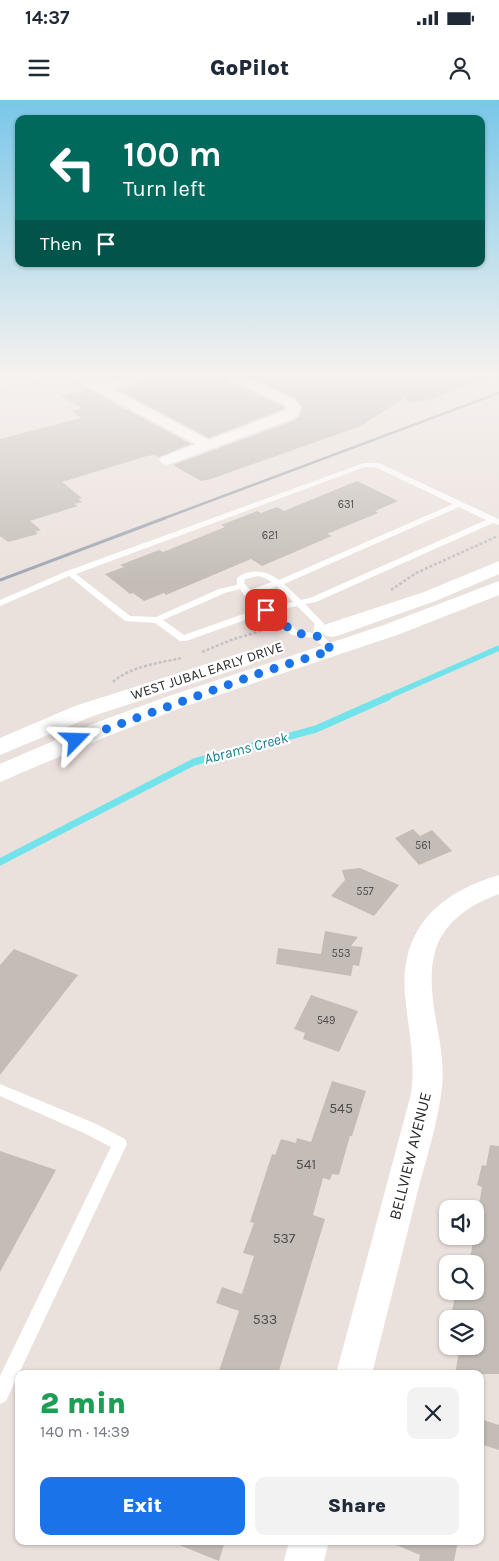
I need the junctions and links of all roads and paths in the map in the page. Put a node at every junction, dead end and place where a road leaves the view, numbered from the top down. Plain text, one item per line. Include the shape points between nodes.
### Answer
1 (208, 444) edge
2 (167, 460) dead end
3 (459, 504) junction
4 (496, 522) edge
5 (499, 567) edge
6 (70, 573) junction
7 (278, 583) junction
8 (499, 587) edge
9 (245, 590) junction
10 (0, 603) edge
11 (298, 604) junction
12 (266, 610) junction
13 (158, 620) junction
14 (324, 643) junction
15 (0, 747) edge
16 (0, 774) edge
17 (499, 884) edge
18 (0, 1090) edge
19 (355, 1370) edge
20 (0, 1395) edge
21 (309, 1545) edge
22 (304, 1561) edge

1 - 2 street
3 - 4 lane
3 - 6 lane via 376,465 364,465
3 - 7 lane
4 - 11 lane
5 - 14 main road, WEST JUBAL EARLY DRIVE
6 - 10 lane
6 - 13 lane via 128,619
7 - 9 lane
7 - 9 lane via 267,576 247,575 241,578 240,583
7 - 11 lane
8 - 14 main road, WEST JUBAL EARLY DRIVE via 436,614
9 - 12 lane
9 - 13 lane via 222,591
11 - 12 lane
11 - 14 lane via 320,624
12 - 13 lane via 183,639
12 - 14 lane via 295,633
14 - 15 main road, WEST JUBAL EARLY DRIVE via 84,711
14 - 16 main road, WEST JUBAL EARLY DRIVE via 271,669 106,727
17 - 19 street, BELLVIEW AVENUE via 458,900 441,916 428,935 423,950 418,990 428,1057 428,1083
18 - 20 lane via 120,1144
21 - 22 street

